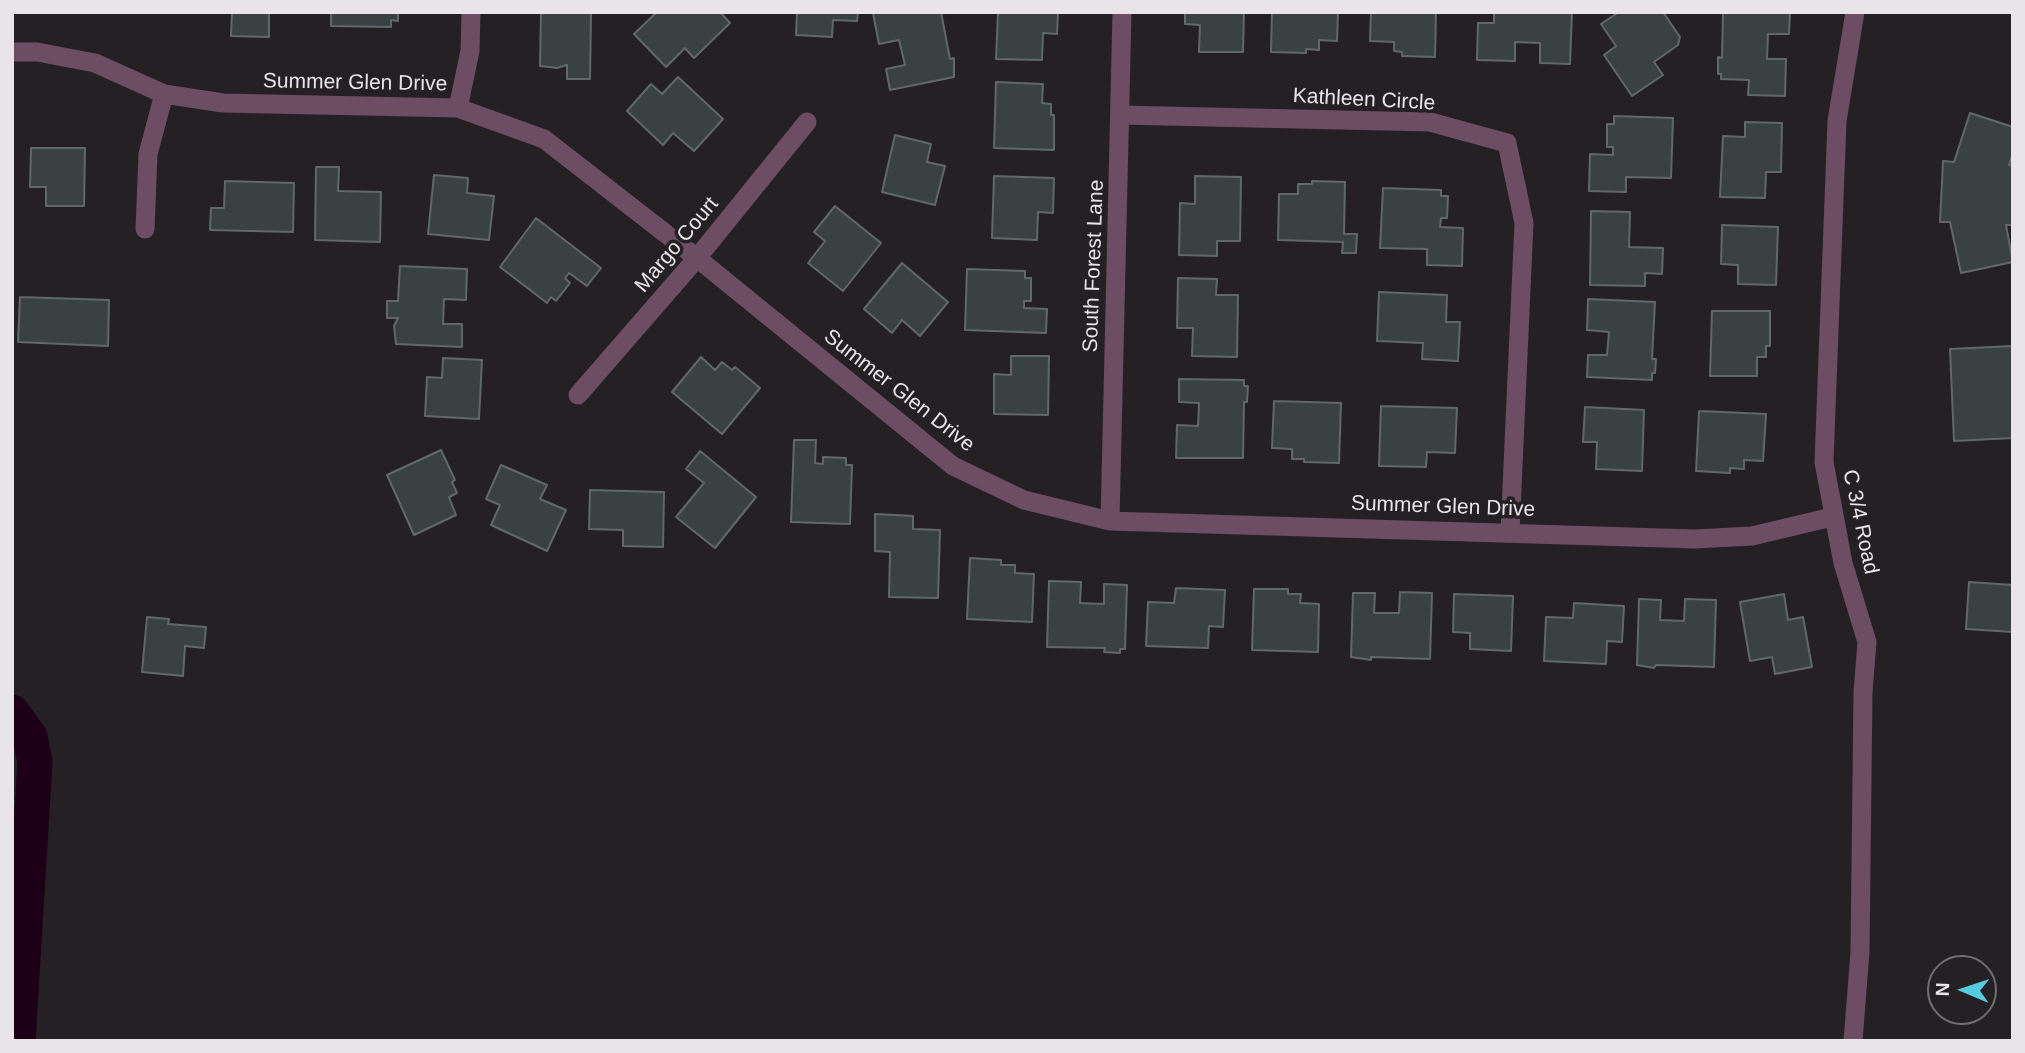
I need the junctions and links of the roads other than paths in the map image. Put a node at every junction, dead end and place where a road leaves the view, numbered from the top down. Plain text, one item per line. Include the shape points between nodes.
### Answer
1 (471, 12) edge
2 (1122, 12) edge
3 (1856, 12) edge
4 (12, 52) edge
5 (164, 94) junction
6 (458, 108) junction
7 (1120, 115) junction
8 (807, 122) dead end
9 (145, 229) dead end
10 (698, 258) junction
11 (578, 395) dead end
12 (1832, 517) junction
13 (1110, 521) junction
14 (1510, 532) junction
15 (1853, 1041) edge

1 - 6 street via 470,51
2 - 7 street, South Forest Lane
3 - 12 street, C 3/4 Road via 1838,121 1824,463
4 - 5 street, Summer Glen Drive via 95,63
5 - 6 street, Summer Glen Drive via 223,103
5 - 9 street via 148,155
6 - 10 street, Summer Glen Drive via 544,139
7 - 13 street, South Forest Lane
7 - 14 street, Kathleen Circle via 1430,122 1507,144 1524,223
8 - 10 street, Margo Court
10 - 11 street, Margo Court
10 - 13 street, Summer Glen Drive via 953,466 1024,500
12 - 14 street, Summer Glen Drive via 1723,539
12 - 15 street, C 3/4 Road via 1867,642 1860,952
13 - 14 street, Summer Glen Drive

